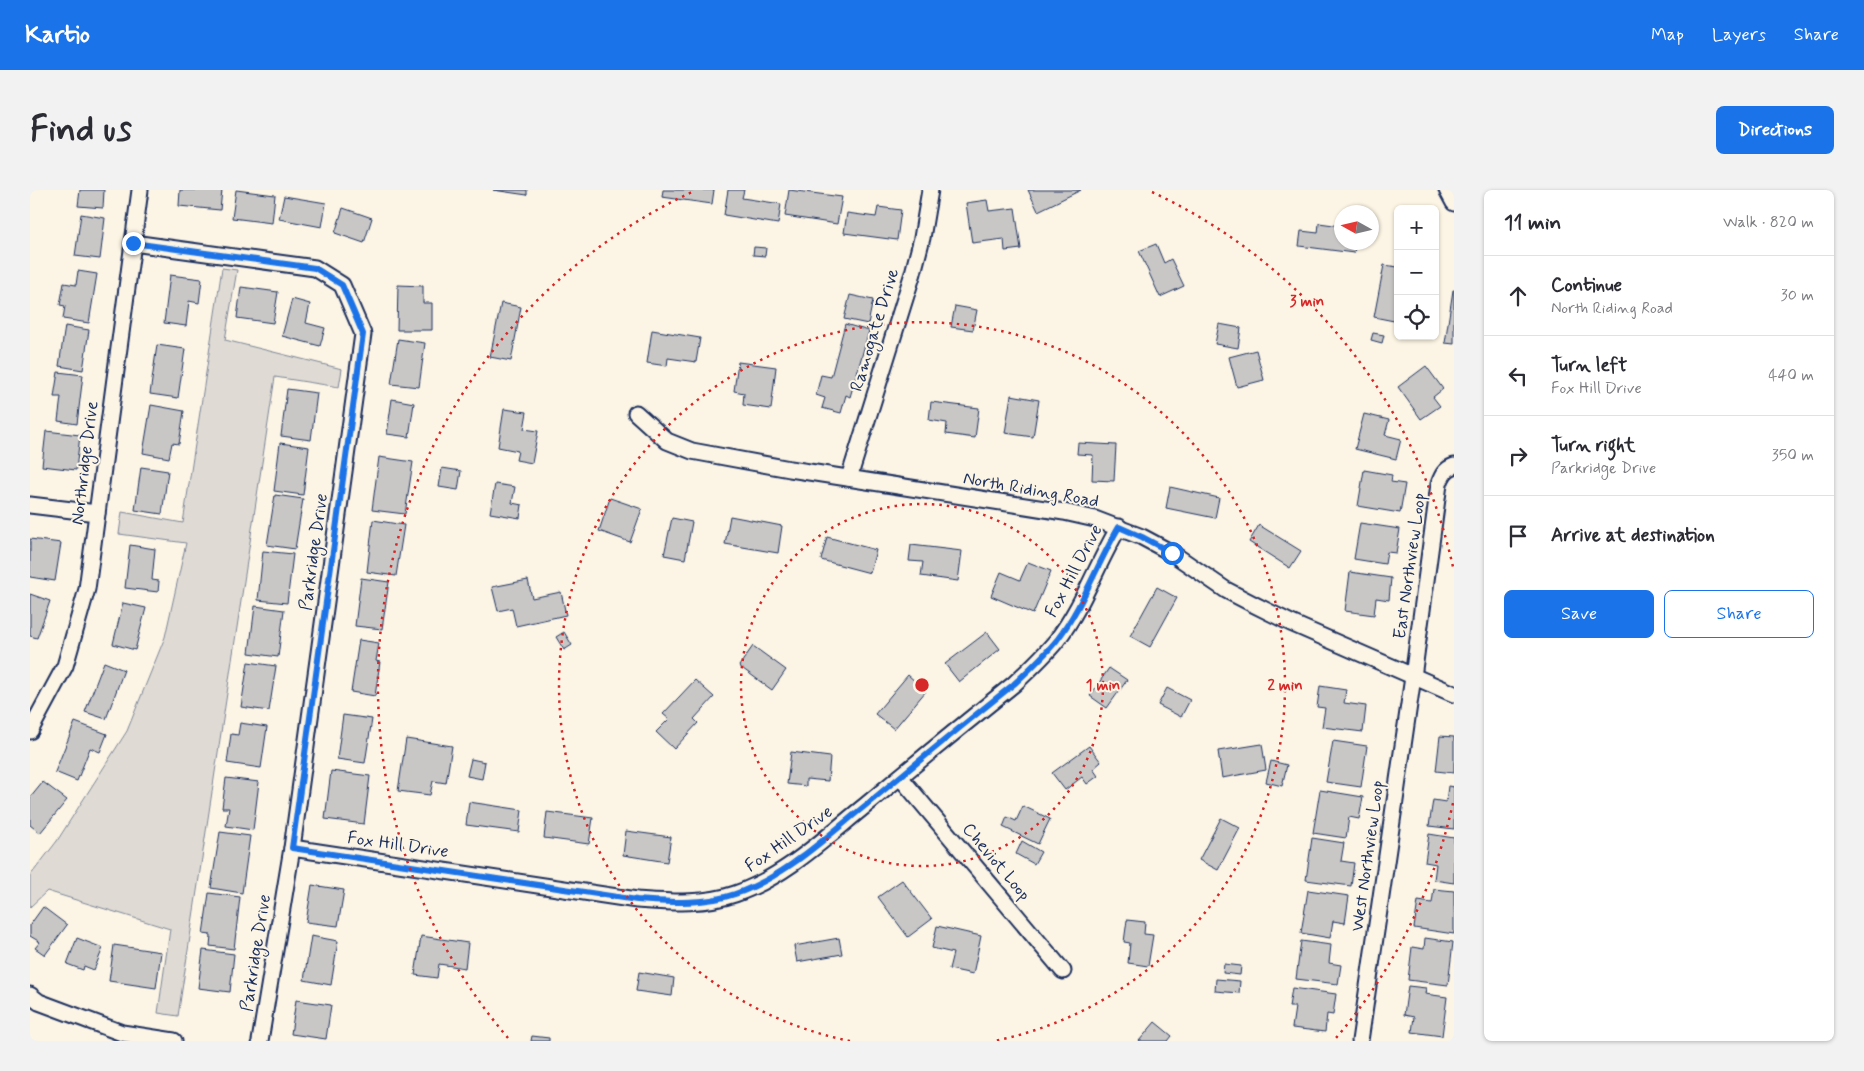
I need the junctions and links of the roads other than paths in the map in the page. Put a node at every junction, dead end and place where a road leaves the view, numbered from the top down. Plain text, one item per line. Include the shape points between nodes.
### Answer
1 (140, 190) edge
2 (930, 190) edge
3 (1447, 190) edge
4 (1454, 203) edge
5 (133, 243) junction
6 (636, 413) dead end
7 (1454, 466) edge
8 (849, 478) junction
9 (30, 505) edge
10 (97, 513) junction
11 (1119, 527) junction
12 (1414, 677) junction
13 (1454, 694) edge
14 (30, 731) edge
15 (900, 777) junction
16 (292, 848) junction
17 (1063, 971) dead end
18 (30, 995) edge
19 (174, 1041) edge
20 (260, 1041) edge
21 (1360, 1041) edge

1 - 5 street, Northridge Drive
2 - 8 street, Ramogate Drive via 913,273
3 - 4 street
5 - 10 street, Northridge Drive
5 - 16 street, Parkridge Drive via 315,268 342,285 363,334
6 - 8 street, North Riding Road via 667,441 692,451
7 - 12 street, East Northview Loop via 1443,475 1440,484
8 - 11 street, North Riding Road via 1064,512
9 - 10 street
10 - 14 street, Northridge Drive via 87,589 65,666
11 - 12 street, North Riding Road via 1172,553 1226,590 1253,604
11 - 15 street, Fox Hill Drive via 1084,595 1057,640 1038,662
12 - 13 street, North Riding Road
12 - 21 street, West Northview Loop
15 - 16 street, Fox Hill Drive via 778,873 742,892 703,902 637,900
15 - 17 street, Cheviot Loop
16 - 20 street, Parkridge Drive
18 - 19 street via 39,1002 122,1033

